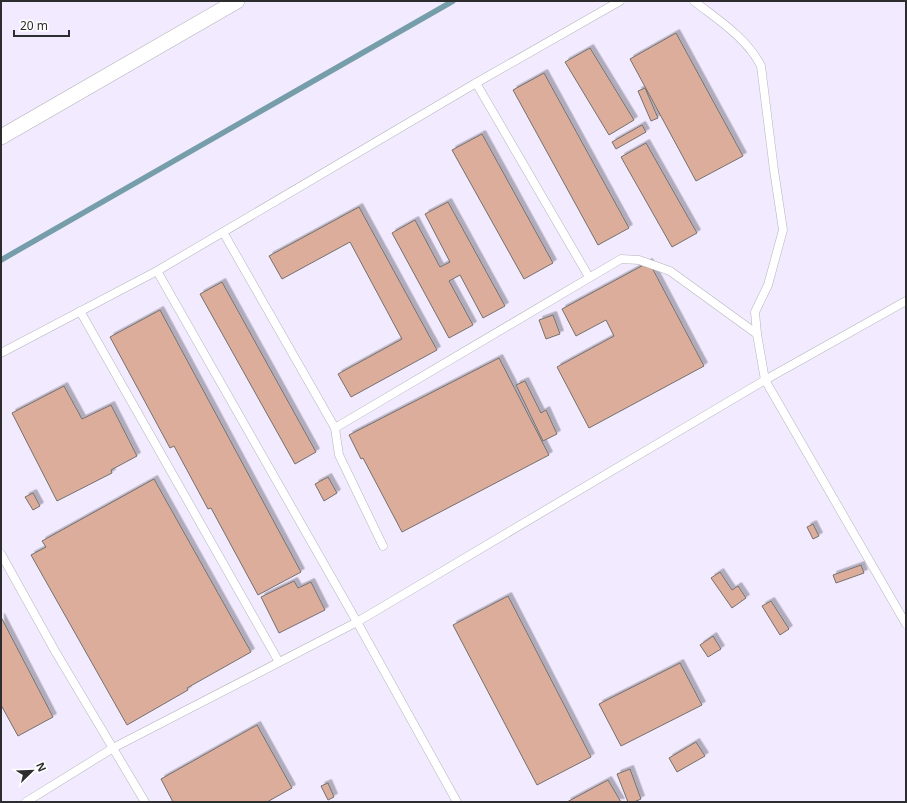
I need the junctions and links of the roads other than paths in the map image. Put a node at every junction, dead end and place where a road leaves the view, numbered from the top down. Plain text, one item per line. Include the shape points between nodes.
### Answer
1 (237, 1) edge
2 (620, 1) edge
3 (694, 1) edge
4 (476, 83) junction
5 (1, 137) edge
6 (223, 232) junction
7 (157, 271) junction
8 (589, 277) junction
9 (906, 301) edge
10 (80, 311) junction
11 (757, 334) junction
12 (1, 353) edge
13 (765, 380) junction
14 (335, 428) junction
15 (383, 546) dead end
16 (1, 554) edge
17 (357, 622) junction
18 (906, 624) edge
19 (279, 662) junction
20 (113, 748) junction
21 (26, 802) edge
22 (145, 802) edge
23 (457, 802) edge

1 - 5 street
2 - 4 lane
3 - 11 lane via 740,38 755,54 761,66 783,230 768,285 755,312
4 - 6 lane
4 - 8 lane
6 - 7 lane
6 - 14 lane
7 - 10 lane
7 - 17 lane
8 - 11 lane via 621,259 639,260 670,271
8 - 14 lane
9 - 13 lane
10 - 12 lane
10 - 19 lane
11 - 13 lane
13 - 17 lane
13 - 18 lane
14 - 15 lane via 340,455
16 - 20 lane
17 - 19 lane
17 - 23 lane
19 - 20 lane
20 - 21 lane
20 - 22 lane

